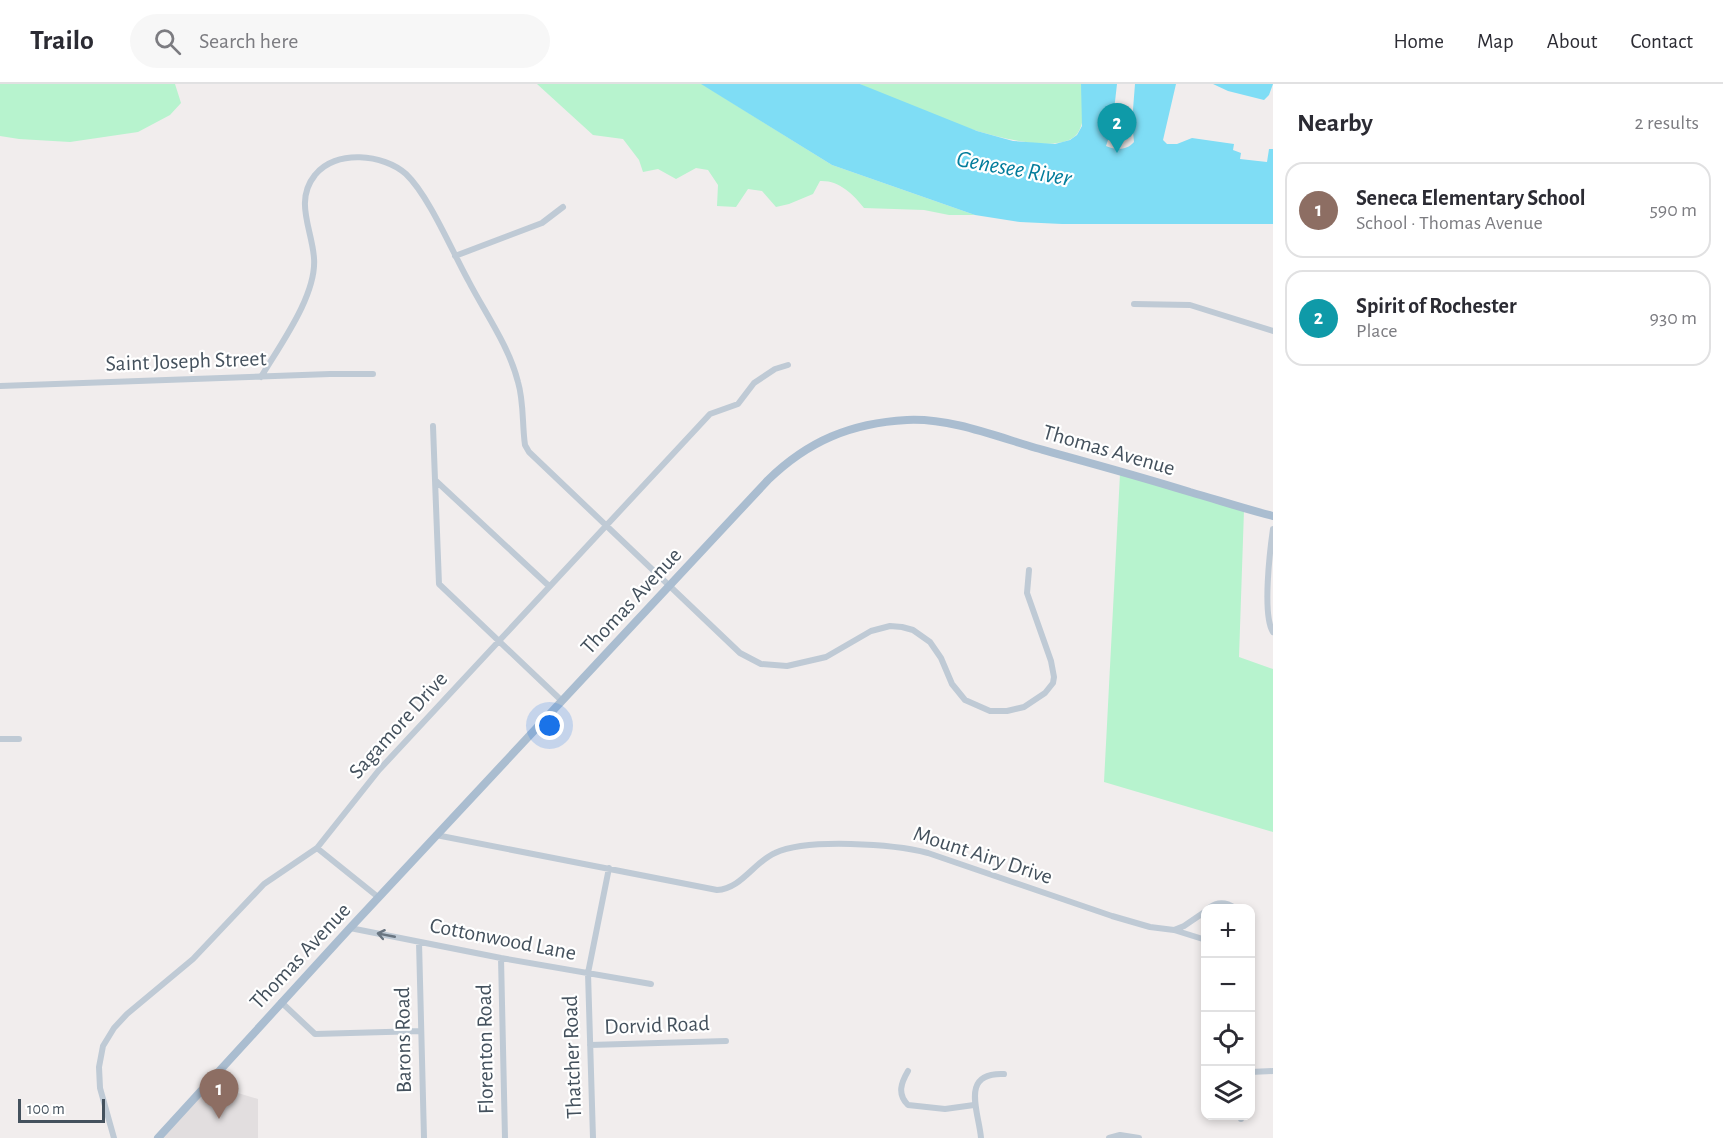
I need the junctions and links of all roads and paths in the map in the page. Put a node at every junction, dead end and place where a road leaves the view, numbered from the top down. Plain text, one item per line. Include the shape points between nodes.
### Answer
1 (563, 207) dead end
2 (455, 256) junction
3 (1134, 304) dead end
4 (1273, 331) edge
5 (788, 365) dead end
6 (373, 374) dead end
7 (261, 377) junction
8 (0, 386) edge
9 (433, 426) dead end
10 (435, 480) junction
11 (1273, 516) edge
12 (605, 526) junction
13 (1273, 529) edge
14 (1272, 537) edge
15 (1029, 570) dead end
16 (549, 586) junction
17 (669, 586) junction
18 (1273, 632) edge
19 (498, 641) junction
20 (562, 701) junction
21 (0, 739) edge
22 (19, 739) dead end
23 (436, 835) junction
24 (317, 848) junction
25 (609, 868) junction
26 (378, 897) junction
27 (1201, 914) edge
28 (350, 928) junction
29 (1174, 930) junction
30 (1201, 938) edge
31 (420, 942) junction
32 (501, 958) junction
33 (588, 973) junction
34 (651, 984) dead end
35 (281, 1002) junction
36 (421, 1032) junction
37 (726, 1041) dead end
38 (590, 1045) junction
39 (908, 1071) dead end
40 (1273, 1071) edge
41 (1255, 1072) edge
42 (1004, 1074) dead end
43 (974, 1105) junction
44 (114, 1138) edge
45 (158, 1138) edge
46 (424, 1138) edge
47 (505, 1138) edge
48 (593, 1138) edge
49 (981, 1138) edge
50 (1109, 1138) edge
51 (1138, 1138) edge

1 - 2 street via 542,223
2 - 7 street via 422,194 398,168 377,160 352,158 322,168 309,184 304,208 314,258 311,281 299,312
2 - 12 street via 512,363 526,448
3 - 4 street via 1190,305
5 - 12 street, Sagamore Drive via 754,383 738,404 710,414
6 - 7 street, Saint Joseph Street
7 - 8 street, Saint Joseph Street
9 - 10 street
10 - 16 street
10 - 19 street via 438,584
11 - 17 main road, Thomas Avenue via 963,427 908,420 859,428 817,442 786,463
12 - 16 street, Sagamore Drive
12 - 17 street
13 - 14 street
14 - 18 street via 1267,608
15 - 17 street via 1027,593 1054,677 1050,688 1039,698 1007,711 981,708 965,700 952,684 937,650 913,630 880,628 826,657 787,666 768,665 740,653
16 - 19 street, Sagamore Drive
17 - 20 main road, Thomas Avenue
19 - 20 street
19 - 24 street, Sagamore Drive via 379,770
20 - 23 main road, Thomas Avenue
21 - 22 street
23 - 25 street, Mount Airy Drive
23 - 26 main road, Thomas Avenue
24 - 26 street
24 - 44 street, Sagamore Drive via 264,884 193,959 127,1014 108,1036 100,1057 99,1078
25 - 29 street, Mount Airy Drive via 723,890 763,860 786,849 820,844 900,847 1141,924
25 - 33 street, Thatcher Road
26 - 28 main road, Thomas Avenue
27 - 29 street
31 -> 28 street, Cottonwood Lane
28 - 35 main road, Thomas Avenue
29 - 30 street, Mount Airy Drive
31 - 32 street, Cottonwood Lane
31 - 36 street, Barons Road
32 - 33 street, Cottonwood Lane
32 - 47 street, Florenton Road
33 - 34 street, Cottonwood Lane
33 - 38 street, Thatcher Road
35 - 36 street via 315,1034
35 - 45 main road, Thomas Avenue
36 - 46 street, Barons Road
37 - 38 street, Dorvid Road
38 - 48 street, Thatcher Road
39 - 43 street via 901,1091 908,1105 945,1109
40 - 41 street
42 - 43 street via 987,1075 979,1081
43 - 49 street
50 - 51 street

